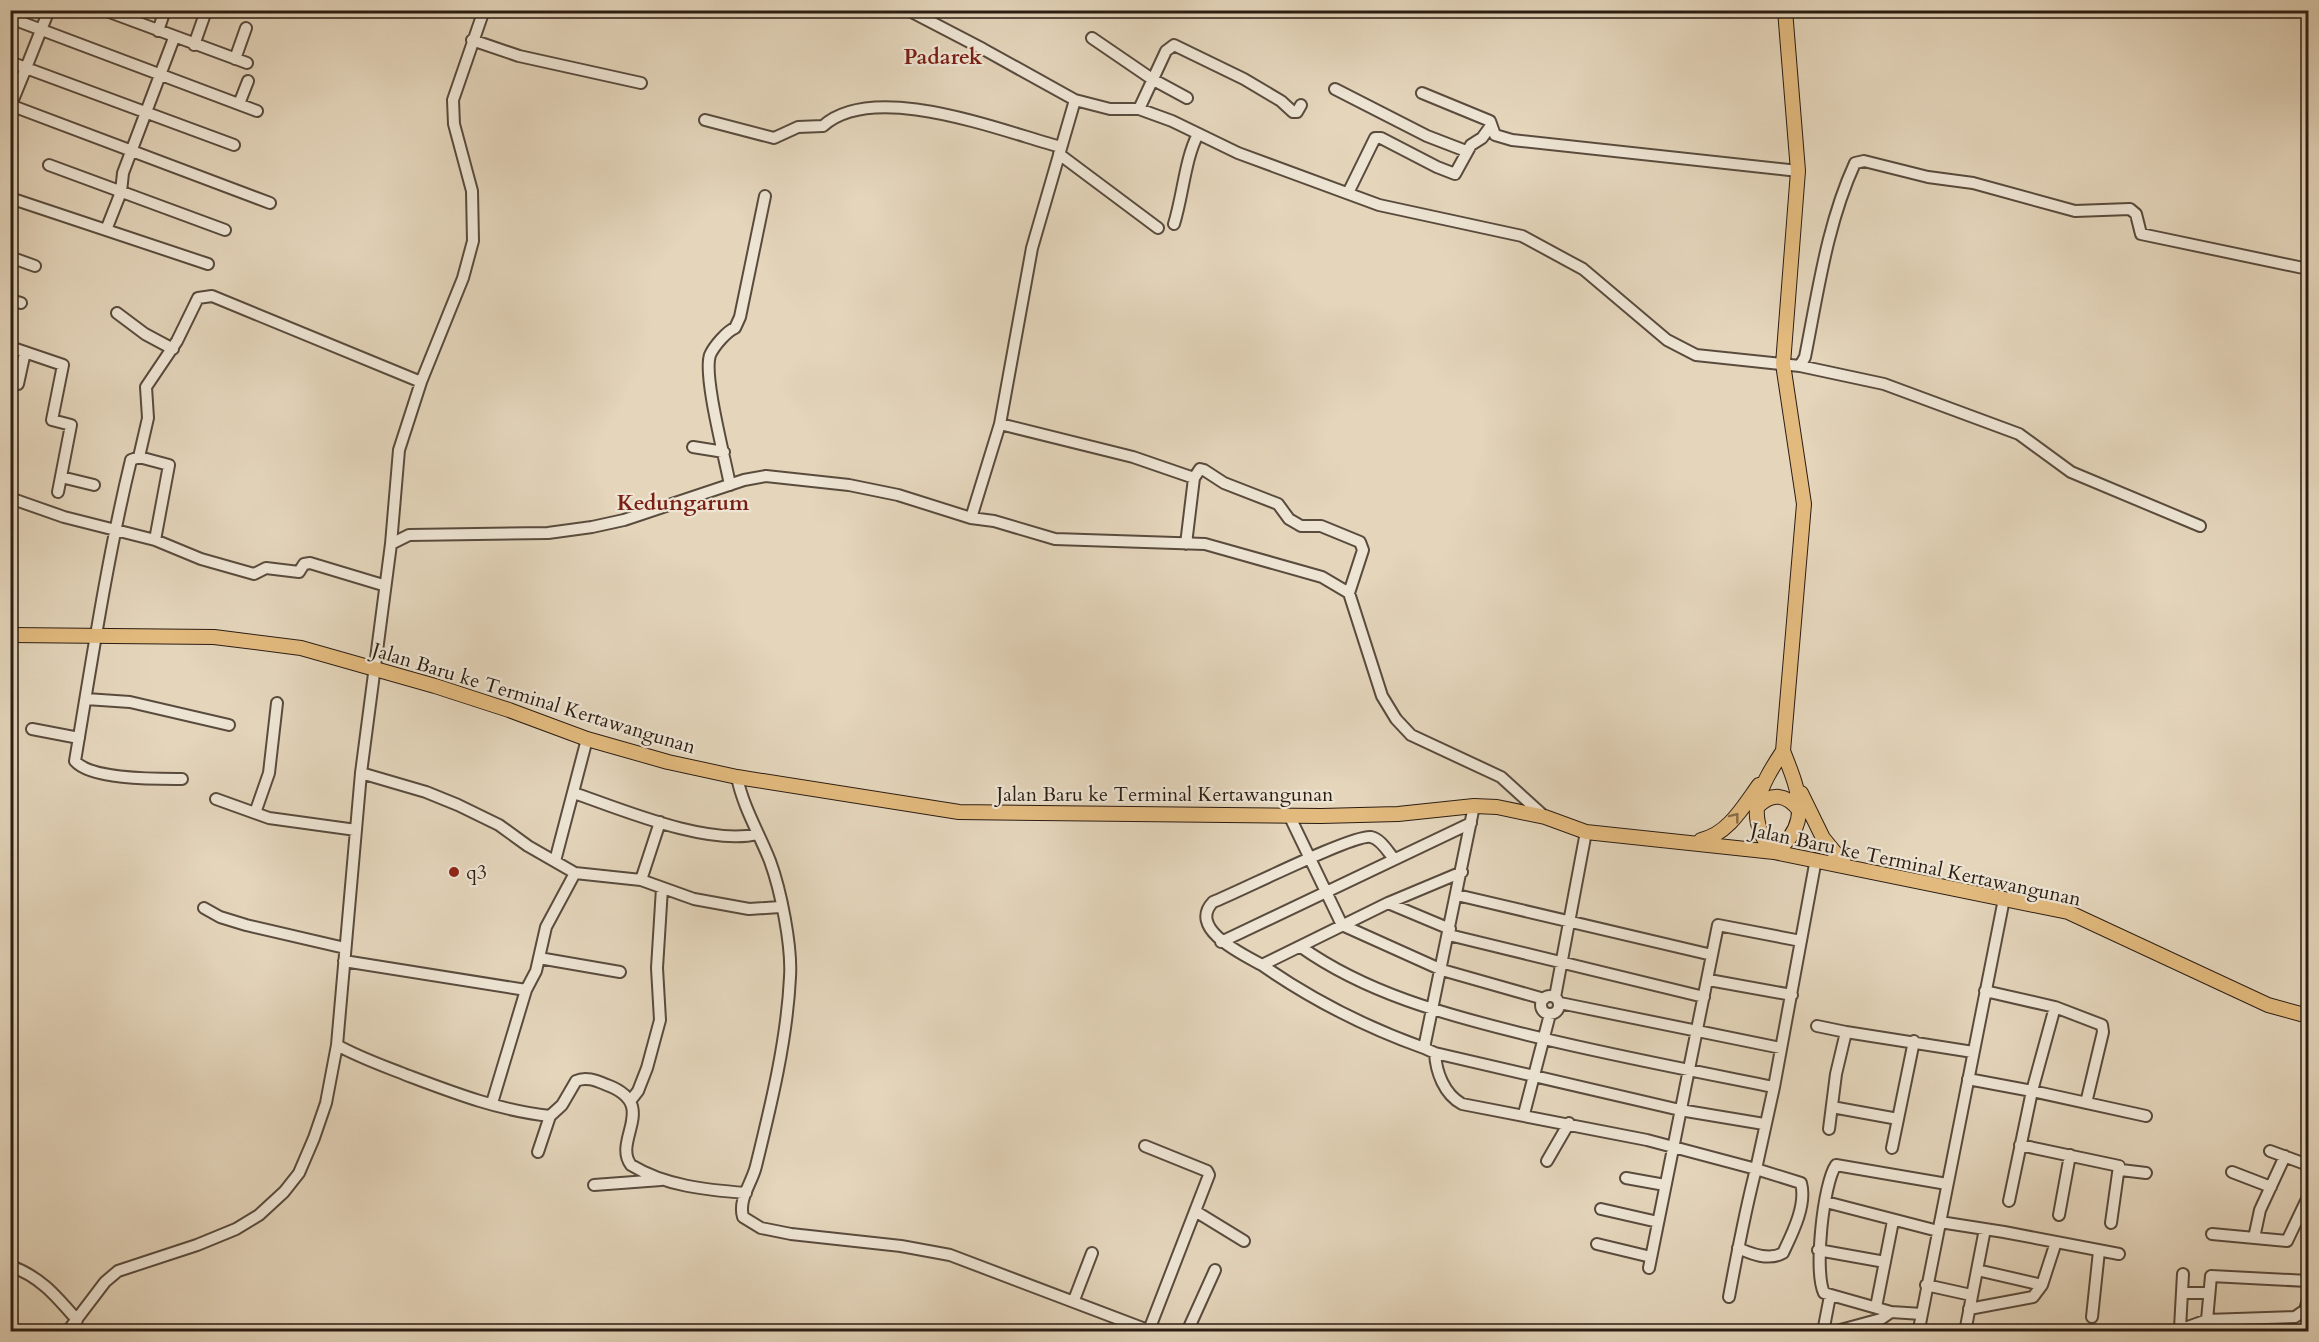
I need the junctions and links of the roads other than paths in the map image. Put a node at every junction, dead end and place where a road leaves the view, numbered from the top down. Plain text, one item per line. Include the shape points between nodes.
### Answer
1 (50, 10) edge
2 (104, 10) edge
3 (165, 10) edge
4 (484, 10) edge
5 (908, 10) edge
6 (1785, 10) edge
7 (206, 11) edge
8 (122, 14) edge
9 (10, 18) edge
10 (246, 28) dead end
11 (42, 30) junction
12 (158, 31) junction
13 (174, 38) junction
14 (1092, 38) dead end
15 (472, 40) junction
16 (194, 45) junction
17 (236, 59) junction
18 (10, 62) edge
19 (248, 63) dead end
20 (26, 68) junction
21 (160, 74) junction
22 (1152, 79) junction
23 (248, 81) dead end
24 (641, 83) dead end
25 (1335, 89) dead end
26 (1422, 93) dead end
27 (1187, 98) dead end
28 (1074, 100) junction
29 (239, 104) junction
30 (1301, 105) dead end
31 (11, 106) edge
32 (1138, 109) junction
33 (257, 111) dead end
34 (146, 112) junction
35 (705, 120) dead end
36 (1490, 127) junction
37 (1198, 134) junction
38 (234, 145) dead end
39 (131, 151) junction
40 (1060, 151) junction
41 (1466, 152) junction
42 (49, 165) dead end
43 (1798, 171) junction
44 (121, 192) junction
45 (1348, 193) junction
46 (765, 196) dead end
47 (10, 198) edge
48 (270, 203) dead end
49 (1174, 224) dead end
50 (1158, 228) dead end
51 (106, 230) junction
52 (225, 230) dead end
53 (10, 257) edge
54 (208, 264) dead end
55 (35, 266) dead end
56 (2308, 269) edge
57 (117, 313) dead end
58 (10, 347) edge
59 (173, 349) junction
60 (25, 352) junction
61 (1783, 364) junction
62 (1800, 366) junction
63 (421, 382) junction
64 (18, 384) dead end
65 (1000, 424) junction
66 (693, 447) dead end
67 (724, 452) junction
68 (139, 457) junction
69 (61, 477) junction
70 (1194, 478) junction
71 (730, 484) junction
72 (94, 485) dead end
73 (58, 492) dead end
74 (10, 498) edge
75 (971, 518) junction
76 (2200, 526) dead end
77 (115, 531) junction
78 (155, 540) junction
79 (1186, 543) junction
80 (391, 544) junction
81 (383, 585) junction
82 (1349, 593) junction
83 (10, 635) edge
84 (94, 637) junction
85 (376, 670) junction
86 (86, 699) junction
87 (277, 703) dead end
88 (229, 725) dead end
89 (32, 729) dead end
90 (79, 738) junction
91 (587, 739) junction
92 (1783, 751) junction
93 (361, 773) junction
94 (737, 777) junction
95 (1766, 777) junction
96 (182, 779) dead end
97 (1794, 780) junction
98 (574, 793) junction
99 (216, 799) dead end
100 (1474, 806) junction
101 (1757, 807) junction
102 (1799, 810) junction
103 (255, 813) junction
104 (1289, 814) junction
105 (1545, 817) junction
106 (660, 822) junction
107 (1472, 823) junction
108 (356, 830) junction
109 (1586, 832) junction
110 (758, 834) junction
111 (1693, 842) junction
112 (1774, 852) junction
113 (1310, 858) junction
114 (1394, 859) junction
115 (1816, 859) junction
116 (555, 861) junction
117 (1845, 865) junction
118 (1462, 872) junction
119 (575, 873) junction
120 (641, 880) junction
121 (662, 888) junction
122 (1324, 892) junction
123 (1457, 895) junction
124 (2004, 899) junction
125 (1388, 903) junction
126 (780, 907) junction
127 (204, 908) dead end
128 (1567, 922) junction
129 (1342, 925) junction
130 (1449, 932) junction
131 (1801, 941) junction
132 (1221, 942) junction
133 (1301, 947) junction
134 (345, 948) junction
135 (1712, 955) junction
136 (539, 958) junction
137 (344, 961) junction
138 (1559, 962) junction
139 (1262, 965) junction
140 (1442, 970) junction
141 (620, 972) dead end
142 (1709, 980) junction
143 (526, 990) junction
144 (1985, 991) junction
145 (1792, 994) junction
146 (1704, 997) junction
147 (1553, 999) junction
148 (2055, 1007) junction
149 (1432, 1011) junction
150 (1550, 1014) junction
151 (2308, 1016) edge
152 (1817, 1026) dead end
153 (1698, 1031) junction
154 (1846, 1032) junction
155 (1542, 1039) junction
156 (1914, 1041) junction
157 (337, 1045) junction
158 (1424, 1048) junction
159 (1781, 1048) junction
160 (1973, 1052) junction
161 (1435, 1053) junction
162 (1687, 1069) junction
163 (1532, 1075) junction
164 (1968, 1079) junction
165 (1774, 1087) junction
166 (2032, 1091) junction
167 (631, 1100) junction
168 (492, 1103) junction
169 (2086, 1103) junction
170 (1832, 1107) junction
171 (1680, 1110) junction
172 (1524, 1114) junction
173 (550, 1116) junction
174 (2146, 1116) dead end
175 (1898, 1119) junction
176 (1569, 1123) junction
177 (1764, 1124) junction
178 (1829, 1129) dead end
179 (2020, 1145) junction
180 (1145, 1146) dead end
181 (1672, 1146) junction
182 (1892, 1148) dead end
183 (2270, 1151) dead end
184 (538, 1152) dead end
185 (2070, 1155) junction
186 (2286, 1156) junction
187 (1547, 1161) dead end
188 (2308, 1165) edge
189 (1756, 1169) junction
190 (2121, 1170) junction
191 (2232, 1172) dead end
192 (2146, 1173) dead end
193 (1626, 1178) dead end
194 (664, 1180) junction
195 (1947, 1184) junction
196 (594, 1185) dead end
197 (1665, 1185) junction
198 (2271, 1187) junction
199 (746, 1193) junction
200 (2308, 1197) edge
201 (2008, 1201) dead end
202 (1826, 1202) junction
203 (1601, 1209) dead end
204 (1195, 1211) junction
205 (2059, 1215) dead end
206 (1893, 1221) junction
207 (1658, 1222) junction
208 (2111, 1223) dead end
209 (1939, 1227) junction
210 (1985, 1229) junction
211 (2212, 1234) dead end
212 (2254, 1238) junction
213 (1244, 1241) dead end
214 (2056, 1242) junction
215 (1597, 1244) dead end
216 (1738, 1248) junction
217 (1818, 1250) junction
218 (2099, 1251) junction
219 (1092, 1253) dead end
220 (2119, 1254) dead end
221 (1885, 1262) junction
222 (10, 1266) edge
223 (1215, 1269) dead end
224 (1977, 1270) junction
225 (2183, 1274) dead end
226 (2308, 1281) edge
227 (1926, 1285) junction
228 (2042, 1285) junction
229 (2182, 1293) junction
230 (2209, 1293) junction
231 (1971, 1295) junction
232 (1830, 1296) junction
233 (1729, 1297) dead end
234 (2308, 1299) edge
235 (1074, 1300) junction
236 (1876, 1307) junction
237 (1969, 1309) junction
238 (1891, 1312) junction
239 (1922, 1314) junction
240 (2092, 1317) dead end
241 (77, 1320) junction
242 (2207, 1320) junction
243 (1919, 1329) dead end
244 (2177, 1330) edge
245 (1151, 1331) edge
246 (67, 1332) edge
247 (1187, 1332) edge
248 (1823, 1332) edge
249 (1833, 1332) edge
250 (1965, 1332) edge

1 - 11 street
2 - 8 street
3 - 12 street
4 - 15 street
5 - 28 street
6 - 43 main road
7 - 16 street
8 - 12 street
9 - 11 street
10 - 17 street
11 - 20 street
11 - 21 street
12 - 13 street
13 - 16 street
13 - 21 street
14 - 22 street
15 - 24 street via 519,56
15 - 63 street via 453,99 454,124 472,191 473,242 463,278
16 - 17 street
17 - 19 street
18 - 20 street
20 - 31 street
20 - 34 street
21 - 29 street
21 - 34 street
22 - 27 street
22 - 30 street via 1166,51 1174,45 1244,79 1293,112
22 - 32 street
23 - 29 street
25 - 41 street
26 - 36 street via 1490,121
28 - 32 street via 1110,109
28 - 40 street
29 - 33 street
31 - 39 street
32 - 37 street
34 - 38 street
34 - 39 street
35 - 40 street via 774,138 798,127 823,126 831,117 866,106 903,107 1000,129
36 - 41 street
36 - 43 street via 1495,135 1512,140 1574,149
37 - 45 street via 1238,153
37 - 49 street via 1189,152 1190,163
39 - 44 street
39 - 48 street
40 - 50 street
40 - 65 street via 1032,248
41 - 45 street via 1455,174 1375,138
42 - 44 street
43 - 61 main road
44 - 51 street
44 - 52 street
45 - 61 street via 1379,205 1522,236 1583,269 1667,340 1696,355
46 - 67 street via 740,317 710,357 716,421
47 - 51 street
51 - 54 street
53 - 55 street
56 - 62 street via 2141,234 2136,214 2130,209 2075,211 1973,183 1928,177 1864,161 1854,163 1842,195
57 - 59 street
58 - 60 street
59 - 63 street via 198,298 212,296
59 - 68 street via 146,387 147,418
60 - 64 street
60 - 69 street via 63,365 52,420 71,425
61 - 62 street
61 - 92 main road via 1804,504
62 - 76 street via 1884,384 2019,434 2071,472
63 - 80 street via 399,450
65 - 70 street via 1133,457
65 - 75 street
66 - 67 street
67 - 71 street
68 - 77 street via 131,460
68 - 78 street via 169,465
69 - 72 street
69 - 73 street
70 - 79 street
70 - 82 street via 1200,469 1204,470 1224,483 1278,504 1289,519 1301,526 1321,526 1360,542 1363,550
71 - 75 street via 766,476 849,485 898,495
71 - 80 street via 592,527 548,533 409,535
74 - 77 street
75 - 79 street via 1055,539
77 - 78 street
77 - 84 street
78 - 81 street via 201,559 254,574 266,568 297,572 310,563
79 - 82 street via 1206,544 1322,577
80 - 81 street
81 - 85 street
82 - 105 street via 1382,696 1403,727 1429,745 1501,777
83 - 84 main road, Jalan Baru ke Terminal Kertawangunan
84 - 85 main road, Jalan Baru ke Terminal Kertawangunan via 214,637 301,648
84 - 86 street
85 - 91 main road, Jalan Baru ke Terminal Kertawangunan via 509,710
85 - 93 street
86 - 88 street via 130,702
86 - 90 street
87 - 103 street via 269,773
89 - 90 street
90 - 96 street via 76,764 122,777
91 - 94 main road, Jalan Baru ke Terminal Kertawangunan
91 - 98 street
92 - 95 main road
92 - 97 main road
93 - 108 street
93 - 116 street via 458,806 499,825
94 - 104 main road, Jalan Baru ke Terminal Kertawangunan via 958,812
94 - 110 street via 741,797
95 - 101 main road
111 -> 95 main road via 1712,838 1726,828
97 - 102 main road
97 - 117 main road via 1823,838
98 - 106 street
98 - 116 street
99 - 103 street
100 - 104 main road, Jalan Baru ke Terminal Kertawangunan via 1398,813
100 - 105 main road, Jalan Baru ke Terminal Kertawangunan
100 - 107 street
101 - 102 main road via 1766,798 1779,796 1791,800
101 - 112 main road via 1758,828
102 - 112 main road via 1796,832
103 - 108 street
104 - 113 street
105 - 109 main road, Jalan Baru ke Terminal Kertawangunan
106 - 110 street via 723,838
106 - 120 street
107 - 114 street
107 - 118 street
108 - 134 street
109 - 111 main road, Jalan Baru ke Terminal Kertawangunan
109 - 128 street
110 - 126 street via 770,862
111 - 112 main road, Jalan Baru ke Terminal Kertawangunan
112 - 115 main road, Jalan Baru ke Terminal Kertawangunan
113 - 114 street via 1370,837 1379,841
113 - 122 street
113 - 132 street via 1214,902 1208,910 1209,927
114 - 122 street
115 - 117 main road, Jalan Baru ke Terminal Kertawangunan
115 - 131 street
116 - 119 street
117 - 124 main road, Jalan Baru ke Terminal Kertawangunan
118 - 123 street
118 - 125 street
119 - 120 street
119 - 136 street via 546,927
120 - 121 street
121 - 126 street via 694,899 749,909
121 - 167 street via 657,968 660,1020 647,1068
122 - 129 street
122 - 132 street
123 - 128 street
123 - 130 street
124 - 144 street
124 - 151 main road, Jalan Baru ke Terminal Kertawangunan via 2068,912 2268,1005
125 - 129 street
125 - 130 street
126 - 199 street via 789,951 788,1000 756,1169
127 - 134 street via 246,925
128 - 135 street
128 - 138 street
129 - 133 street
129 - 140 street
130 - 138 street
130 - 140 street
131 - 135 street via 1718,925
131 - 145 street
132 - 139 street
133 - 139 street
133 - 149 street
134 - 137 street
135 - 142 street
136 - 141 street
136 - 143 street
137 - 143 street
137 - 157 street
138 - 146 street
138 - 147 street
139 - 158 street via 1332,1006
140 - 147 street
140 - 149 street
142 - 145 street
142 - 146 street
143 - 168 street
144 - 148 street
144 - 160 street
145 - 159 street
146 - 153 street
147 - 150 street via 1557,1011
147 - 150 street via 1543,1010
147 - 153 street
148 - 166 street
148 - 169 street via 2102,1025
149 - 155 street
149 - 158 street
150 - 155 street
152 - 154 street
153 - 159 street
153 - 162 street
154 - 156 street
154 - 170 street
155 - 162 street
155 - 163 street
156 - 160 street
156 - 175 street
157 - 168 street via 360,1058 455,1094
157 - 241 street via 326,1103 314,1138 299,1173 284,1192 236,1229 118,1271
158 - 161 street
159 - 165 street
160 - 164 street
161 - 163 street
161 - 172 street via 1436,1068 1462,1104
162 - 165 street
162 - 171 street
163 - 171 street
163 - 172 street
164 - 166 street
164 - 195 street
165 - 177 street
166 - 169 street
166 - 179 street
167 - 173 street via 621,1090 579,1079
167 - 194 street via 629,1162
168 - 173 street
169 - 174 street
170 - 175 street
170 - 178 street
171 - 177 street
171 - 181 street
172 - 176 street
173 - 184 street
175 - 182 street
176 - 181 street
176 - 187 street
177 - 189 street
179 - 185 street
179 - 201 street
180 - 204 street via 1209,1173
181 - 189 street
181 - 197 street
183 - 186 street
185 - 190 street via 2115,1164
185 - 205 street
186 - 188 street
186 - 198 street
189 - 216 street
189 - 216 street via 1801,1183 1799,1209 1783,1253 1771,1257
190 - 192 street
190 - 208 street
191 - 198 street
193 - 197 street
194 - 196 street
194 - 199 street via 707,1190
195 - 202 street via 1836,1165
195 - 209 street
197 - 207 street
198 - 212 street via 2260,1210
199 - 235 street via 741,1206 743,1217 762,1228 950,1255
200 - 212 street via 2287,1241
202 - 206 street
202 - 217 street
203 - 207 street
204 - 213 street
204 - 245 street
206 - 209 street
206 - 221 street
207 - 215 street via 1650,1263
209 - 210 street
209 - 227 street
210 - 214 street
210 - 224 street
211 - 212 street
214 - 218 street
214 - 228 street
216 - 233 street
217 - 221 street
217 - 232 street via 1821,1286
218 - 220 street
218 - 240 street
219 - 235 street
221 - 236 street
222 - 241 street via 50,1288
223 - 247 street
224 - 228 street
224 - 231 street
225 - 229 street
226 - 230 street via 2211,1276
227 - 231 street
227 - 239 street
228 - 237 street via 2033,1297
229 - 230 street
229 - 244 street
230 - 242 street
231 - 237 street
232 - 236 street
232 - 248 street
234 - 242 street via 2305,1310 2295,1317
235 - 245 street
236 - 238 street
237 - 250 street
238 - 239 street
238 - 249 street via 1881,1319
239 - 243 street
241 - 246 street
242 - 244 street

